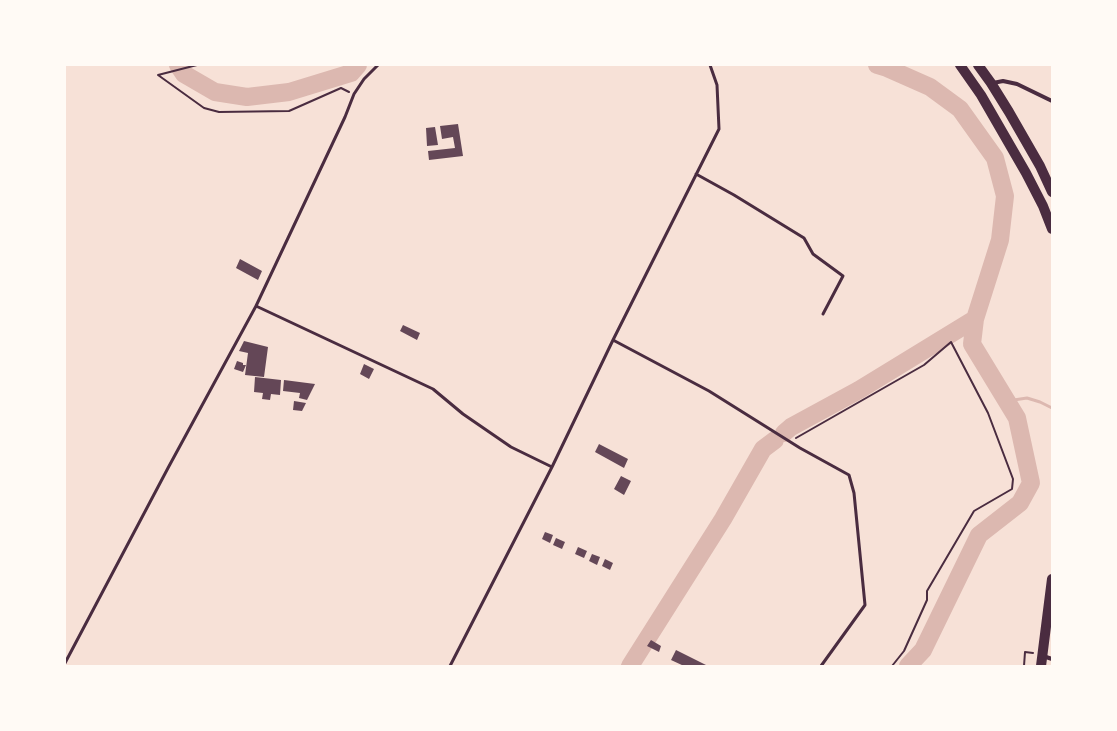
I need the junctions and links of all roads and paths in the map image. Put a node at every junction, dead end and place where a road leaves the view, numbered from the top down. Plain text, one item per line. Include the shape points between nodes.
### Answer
1 (197, 65) edge
2 (378, 65) edge
3 (710, 65) edge
4 (960, 65) edge
5 (978, 65) edge
6 (991, 83) junction
7 (354, 94) junction
8 (1052, 101) edge
9 (696, 174) junction
10 (1052, 192) edge
11 (1052, 229) edge
12 (256, 306) junction
13 (823, 314) dead end
14 (613, 340) junction
15 (789, 441) junction
16 (552, 467) junction
17 (1052, 579) edge
18 (1042, 655) junction
19 (1052, 659) edge
20 (65, 663) edge
21 (450, 666) edge
22 (821, 666) edge
23 (892, 666) edge
24 (1024, 666) edge
25 (1041, 666) edge

1 - 7 path via 158,75 204,108 219,112 289,111 342,88
2 - 7 lane
3 - 9 lane via 717,86 719,128
4 - 11 main road via 981,95 1026,173
5 - 6 main road
6 - 8 street via 1003,81 1017,84
6 - 10 main road via 1040,166
7 - 12 lane
9 - 13 lane via 804,238 813,254 843,276
9 - 14 lane
12 - 16 lane via 433,389 511,447
12 - 20 lane
14 - 15 lane via 709,391
14 - 16 lane
15 - 22 lane via 849,475 854,493 865,605
15 - 23 path via 924,365 952,342 988,412 1013,479 1012,489 974,511 927,591 927,600 904,651
16 - 21 lane
17 - 18 main road
18 - 19 street
18 - 24 path via 1025,652
18 - 25 main road

